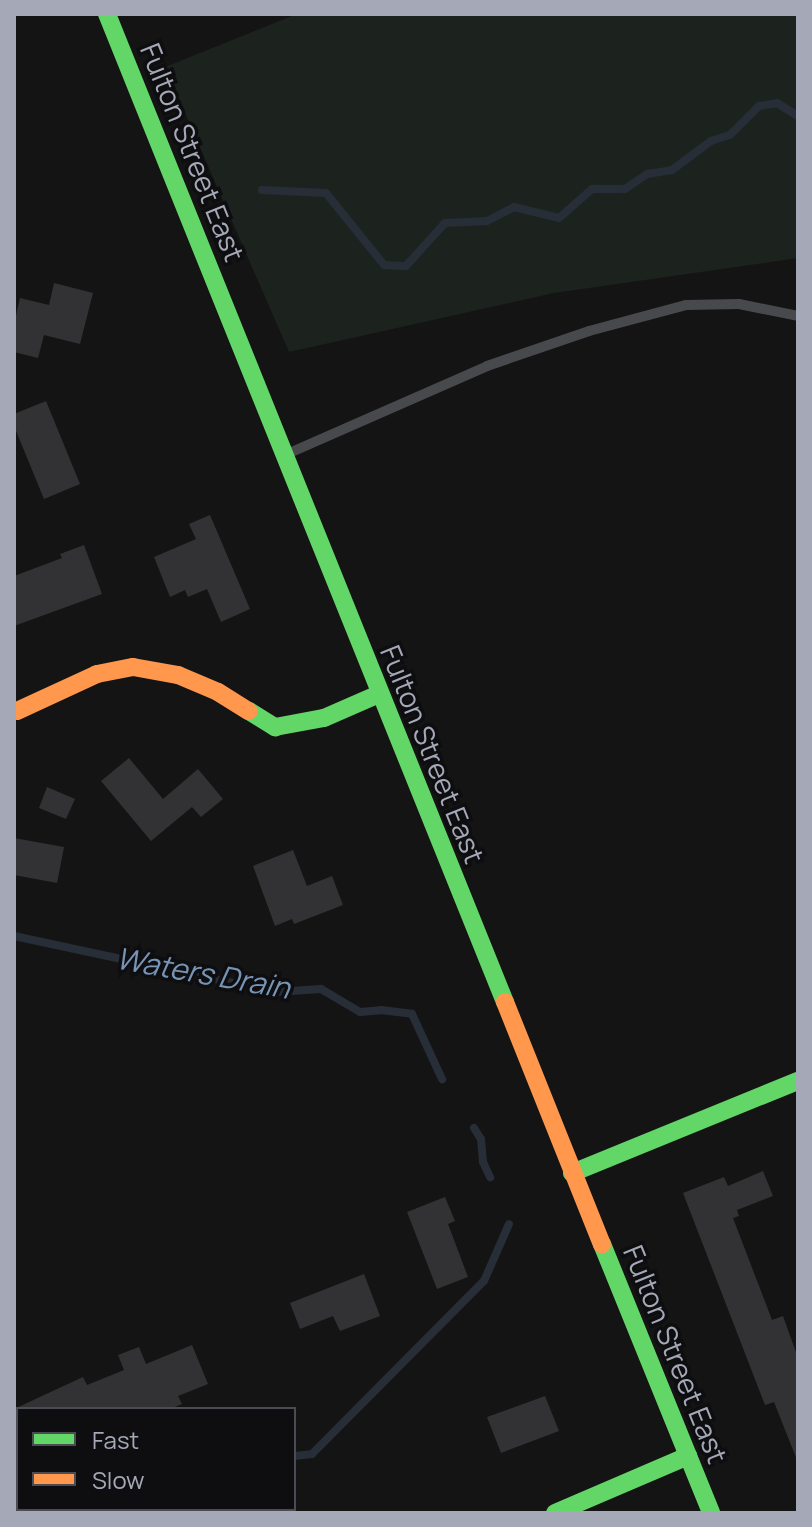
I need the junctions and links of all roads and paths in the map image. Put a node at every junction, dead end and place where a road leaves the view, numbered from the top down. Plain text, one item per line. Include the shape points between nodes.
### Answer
1 (107, 14) edge
2 (798, 316) edge
3 (285, 455) junction
4 (379, 694) junction
5 (15, 711) edge
6 (798, 1081) edge
7 (572, 1173) junction
8 (688, 1456) junction
9 (555, 1513) edge
10 (711, 1513) edge

1 - 3 main road, Fulton Street East
2 - 3 lane via 739,304 686,305 589,331 487,366
3 - 4 main road, Fulton Street East
4 - 5 main road via 324,718 275,727 178,675 133,667 97,674
4 - 7 main road, Fulton Street East
6 - 7 main road
7 - 8 main road, Fulton Street East
8 - 9 main road
8 - 10 main road, Fulton Street East

